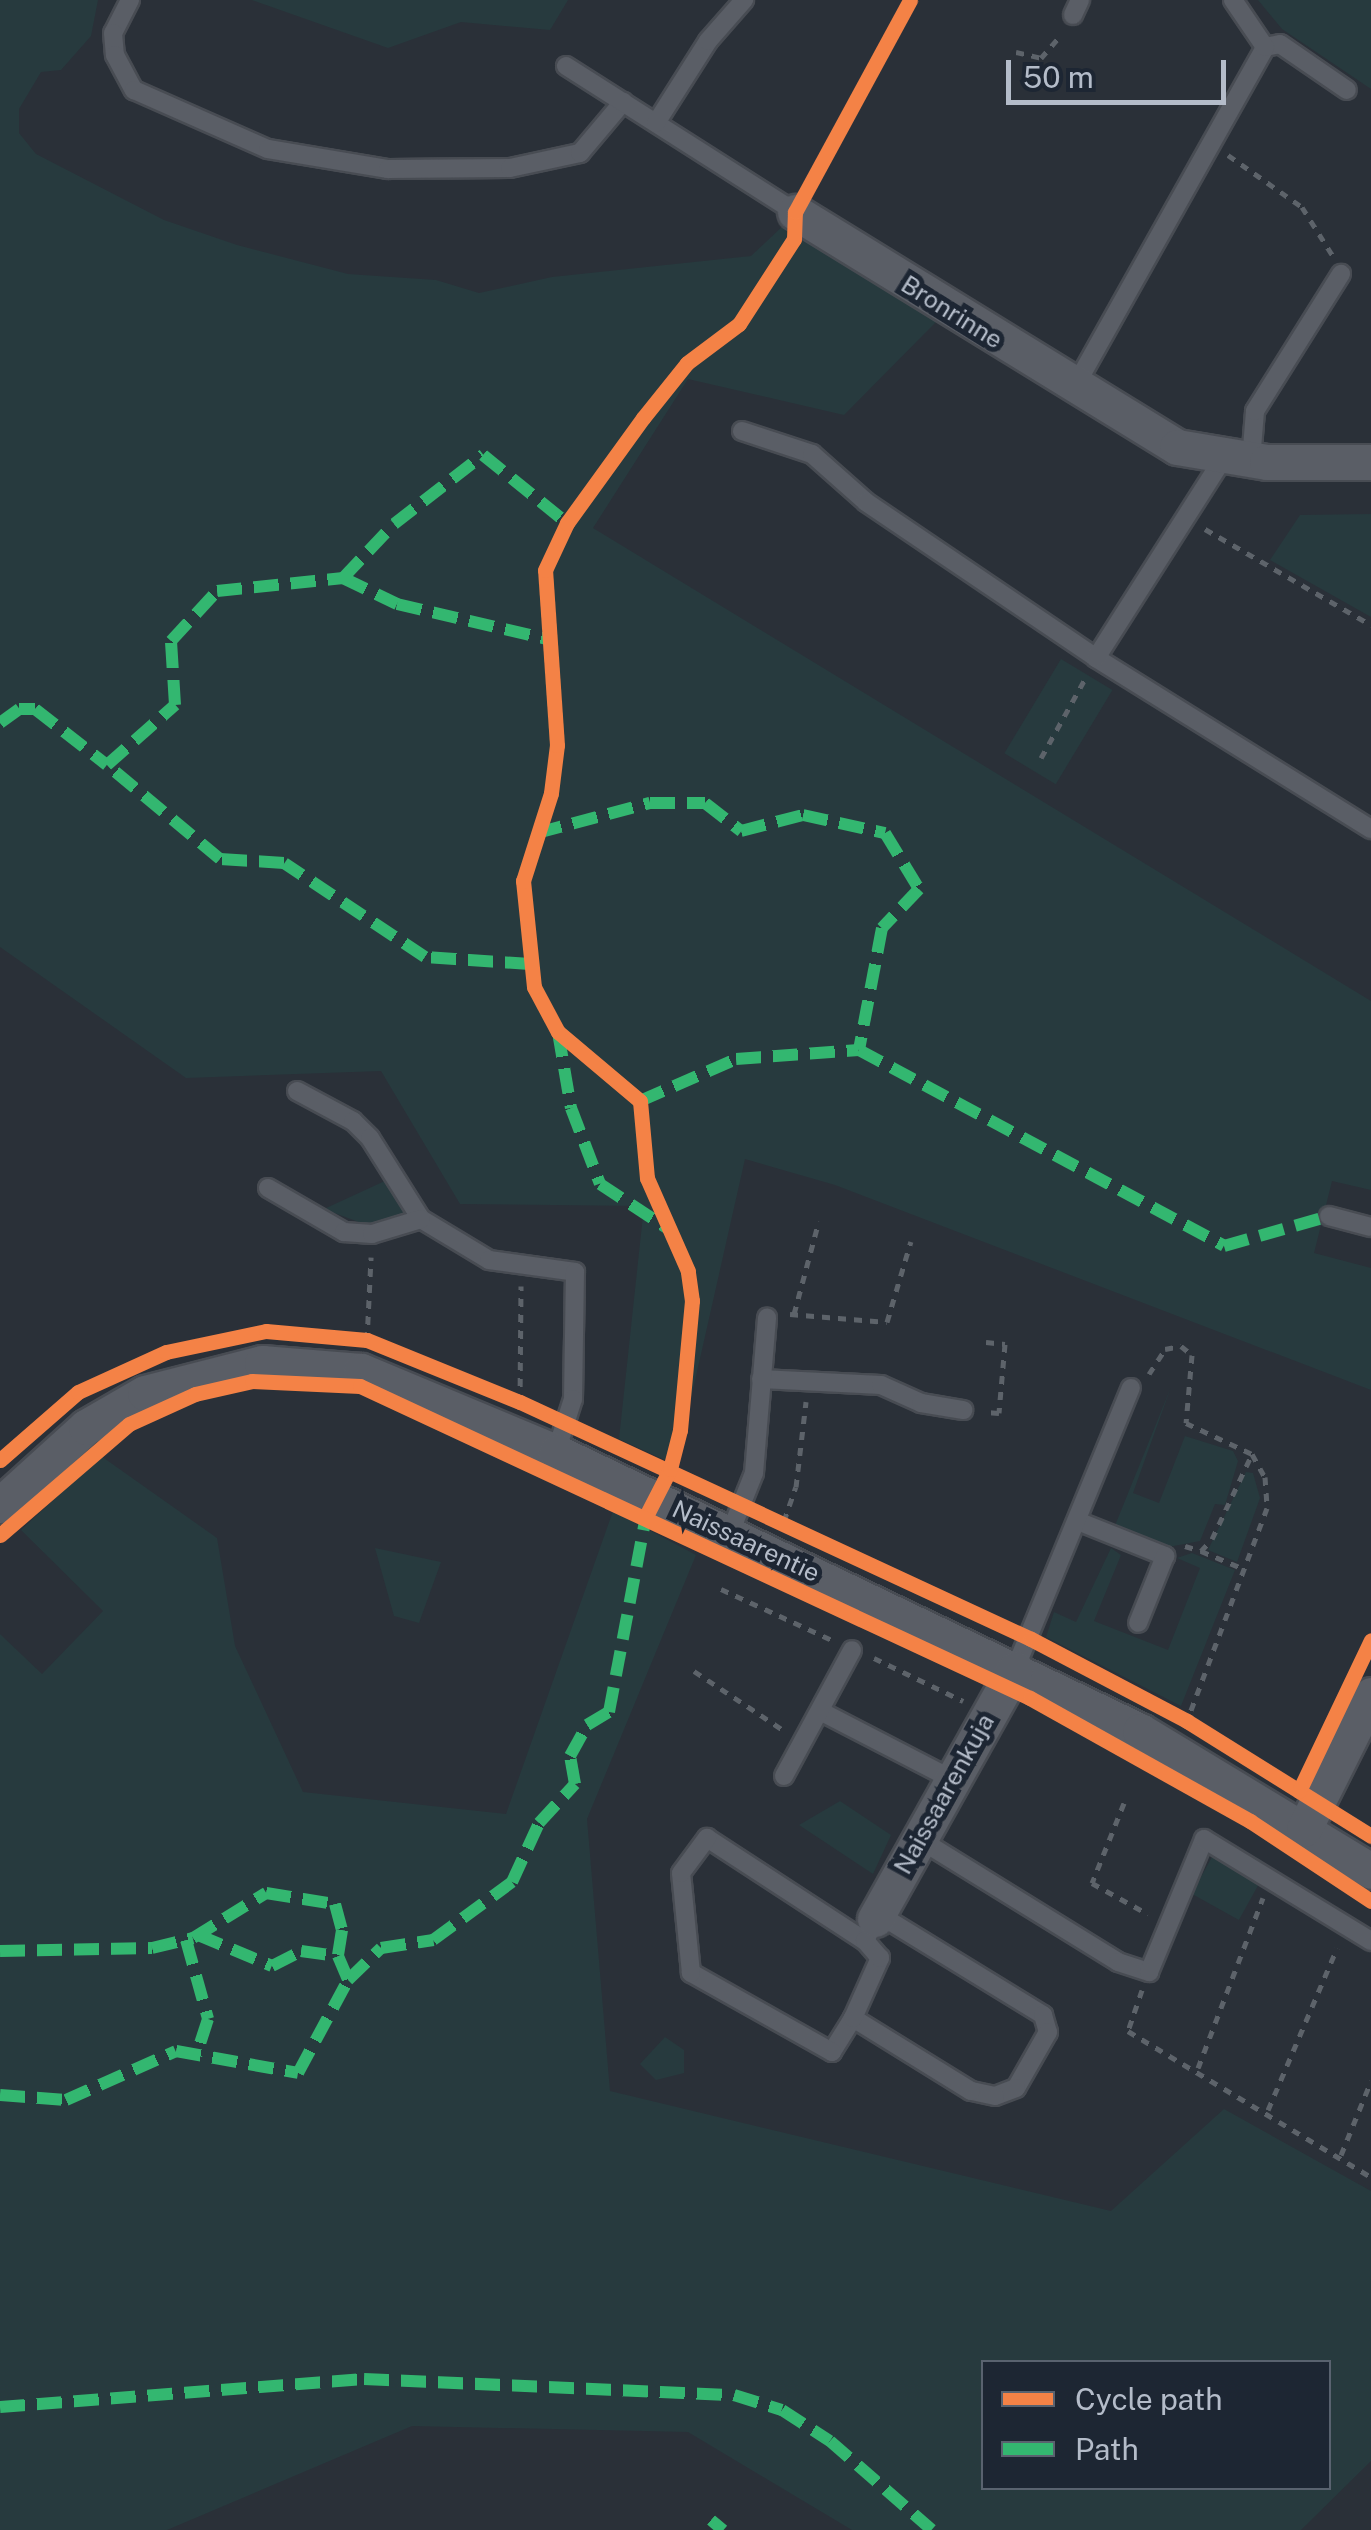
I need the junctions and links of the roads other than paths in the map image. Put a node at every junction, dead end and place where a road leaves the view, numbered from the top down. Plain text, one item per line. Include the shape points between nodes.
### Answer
1 (130, 0) edge
2 (744, 0) edge
3 (1233, 0) edge
4 (1265, 46) junction
5 (566, 66) dead end
6 (1347, 90) dead end
7 (623, 102) junction
8 (656, 124) junction
9 (794, 212) joint
10 (1342, 274) road end
11 (1074, 388) junction
12 (742, 431) dead end
13 (1237, 460) junction
14 (1371, 462) edge
15 (1096, 658) junction
16 (1371, 829) edge
17 (297, 1091) dead end
18 (268, 1188) dead end
19 (1329, 1216) dead end
20 (422, 1219) junction
21 (1371, 1227) edge
22 (767, 1318) road end
23 (761, 1379) junction
24 (1132, 1388) dead end
25 (963, 1410) road end
26 (562, 1439) junction
27 (0, 1505) edge
28 (736, 1518) junction
29 (1080, 1522) junction
30 (1138, 1623) dead end
31 (852, 1650) dead end
32 (1014, 1670) junction
33 (1371, 1695) edge
34 (820, 1711) junction
35 (784, 1776) dead end
36 (952, 1779) junction
37 (1304, 1828) junction
38 (919, 1839) junction
39 (1371, 1871) edge
40 (870, 1930) junction
41 (1371, 1941) edge
42 (852, 2018) junction

1 - 7 lane via 113,33 115,54 134,90 268,149 388,169 510,168 580,153
2 - 8 lane
3 - 4 lane
4 - 6 lane via 1280,44
4 - 11 lane
5 - 7 lane, Bronrinne
7 - 8 lane, Bronrinne
8 - 9 lane, Bronrinne
9 - 11 street, Bronrinne
10 - 13 lane via 1256,410
11 - 13 street, Bronrinne via 1177,447
12 - 15 lane via 812,454 866,502
13 - 14 street, Bronrinne
13 - 15 lane via 1187,518
15 - 16 lane
17 - 20 lane via 370,1138
18 - 20 lane via 344,1232 372,1234
19 - 21 lane
20 - 26 lane via 490,1260 575,1272
22 - 23 lane
23 - 25 lane via 881,1385 921,1403
23 - 28 lane via 754,1473
24 - 29 lane
26 - 27 street, Naissaarentie via 401,1382 311,1362 262,1362 216,1370 117,1406
26 - 28 street, Naissaarentie
28 - 32 street, Naissaarentie
29 - 30 lane via 1165,1556
29 - 32 lane
31 - 34 lane
32 - 36 street, Naissaarenkuja
32 - 37 street, Naissaarentie via 1140,1731
33 - 37 street
34 - 35 lane
34 - 36 lane
36 - 38 street, Naissaarenkuja
37 - 39 street, Naissaarentie
38 - 40 street, Naissaarenkuja
38 - 41 lane via 1118,1962 1149,1972 1204,1838
40 - 42 lane via 880,1958
40 - 42 lane via 888,1920 1043,2016 1048,2032 1016,2088 996,2096 972,2091
40 - 42 lane via 706,1838 681,1873 690,1973 832,2052

